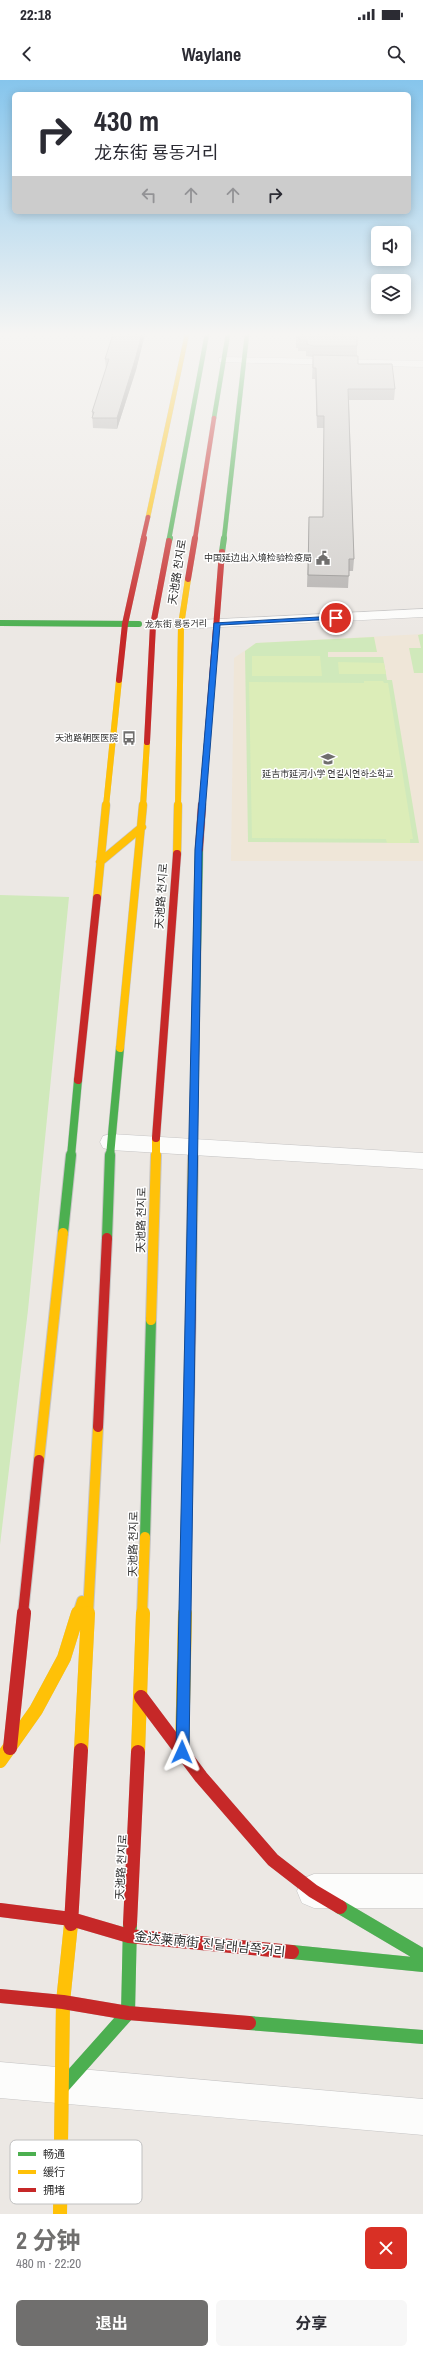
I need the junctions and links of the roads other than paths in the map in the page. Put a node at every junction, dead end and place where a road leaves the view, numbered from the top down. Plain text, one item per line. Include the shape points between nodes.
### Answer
1 (166, 434) edge
2 (190, 434) edge
3 (211, 434) edge
4 (236, 434) edge
5 (423, 613) edge
6 (0, 623) edge
7 (217, 623) junction
8 (125, 624) junction
9 (156, 625) junction
10 (177, 625) junction
11 (142, 827) junction
12 (100, 862) junction
13 (111, 1142) junction
14 (155, 1145) junction
15 (194, 1147) junction
16 (423, 1161) edge
17 (91, 1570) junction
18 (141, 1696) junction
19 (10, 1748) junction
20 (182, 1752) junction
21 (0, 1761) edge
22 (313, 1891) junction
23 (423, 1891) edge
24 (0, 1910) edge
25 (71, 1919) junction
26 (129, 1936) junction
27 (423, 1956) edge
28 (423, 1965) edge
29 (0, 1996) edge
30 (63, 2002) junction
31 (128, 2013) junction
32 (423, 2037) edge
33 (0, 2080) edge
34 (63, 2086) junction
35 (423, 2117) edge
36 (62, 2140) edge
37 (60, 2204) edge
38 (60, 2214) edge

1 - 8 main road
2 - 9 main road, 天池路 천지로
3 - 10 main road, 天池路 천지로
4 - 7 main road via 217,593
5 - 7 street, 龙东街 룡동거리
6 - 8 main road, 龙东街 룡동거리
7 - 10 street, 龙东街 룡동거리
7 - 15 main road via 199,850
8 - 9 main road, 龙东街 룡동거리
8 - 12 main road
9 - 11 main road, 天池路 천지로
10 - 14 main road, 天池路 천지로 via 177,850
11 - 12 main road
11 - 13 main road, 天池路 천지로
12 - 19 main road
13 - 14 street
13 - 17 main road, 天池路 천지로
14 - 15 street
14 - 18 main road, 天池路 천지로
15 - 16 street
15 - 20 main road
17 - 19 main road via 64,1658 36,1710
17 - 25 main road, 天池路 천지로
18 - 20 main road
18 - 26 main road, 天池路 천지로
19 - 21 main road
20 - 22 main road via 273,1860
22 - 23 street
22 - 27 main road
24 - 25 main road, 金达莱南街 진달래남쪽거리
25 - 26 main road, 金达莱南街 진달래남쪽거리
25 - 30 main road, 天池路 천지로
26 - 28 main road, 金达莱南街 진달래남쪽거리
26 - 31 main road, 天池路 천지로
29 - 30 main road
30 - 31 main road
30 - 34 main road, 天池路 천지로
31 - 32 main road
31 - 34 main road
33 - 34 street
34 - 35 street
34 - 36 main road, 天池路 천지로
37 - 38 main road, 天池路 천지로

